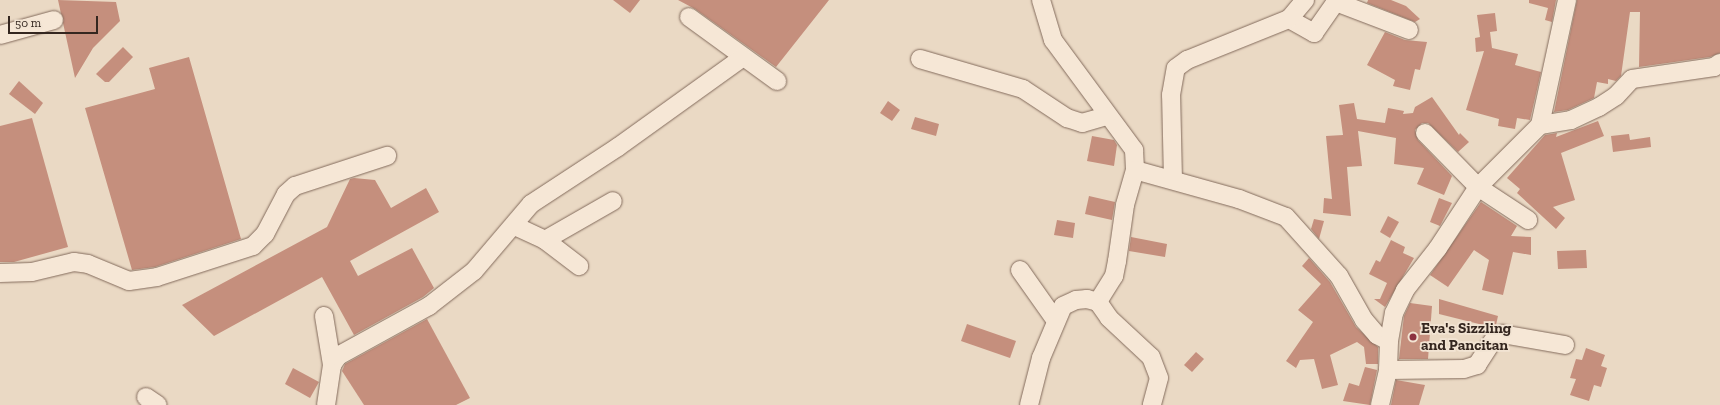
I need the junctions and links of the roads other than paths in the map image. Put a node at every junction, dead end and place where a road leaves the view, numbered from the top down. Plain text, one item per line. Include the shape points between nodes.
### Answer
1 (1041, 0) edge
2 (1305, 0) edge
3 (1567, 0) edge
4 (689, 17) dead end
5 (1288, 19) junction
6 (54, 20) dead end
7 (1409, 30) dead end
8 (0, 35) edge
9 (742, 58) junction
10 (920, 59) dead end
11 (1720, 63) edge
12 (777, 81) dead end
13 (1106, 116) junction
14 (1540, 125) junction
15 (1425, 133) dead end
16 (387, 156) dead end
17 (1135, 170) junction
18 (1173, 180) junction
19 (1478, 187) junction
20 (613, 201) dead end
21 (1528, 220) dead end
22 (515, 226) junction
23 (545, 240) junction
24 (579, 266) dead end
25 (1020, 270) dead end
26 (0, 273) edge
27 (1098, 302) junction
28 (324, 316) dead end
29 (1056, 321) junction
30 (1389, 341) junction
31 (1565, 345) dead end
32 (332, 365) junction
33 (1388, 370) junction
34 (326, 405) edge
35 (1029, 405) edge
36 (1152, 405) edge
37 (1380, 405) edge

1 - 13 street via 1053,40
2 - 5 street
3 - 14 street
4 - 9 street
5 - 7 street via 1314,33 1336,2
5 - 18 street via 1187,60 1176,68 1171,95
6 - 8 street
9 - 12 street
9 - 22 street via 530,204
10 - 13 street via 1023,89 1067,118 1082,123
11 - 14 street via 1632,78 1616,96 1599,107 1571,120
13 - 17 street via 1134,150
14 - 19 street
15 - 19 street
16 - 26 street via 295,186 286,194 265,234 253,246 157,277 129,281 88,264 74,262 32,272
17 - 18 street
17 - 27 street via 1125,205 1114,276
18 - 30 street via 1239,199 1286,217 1339,276 1364,320 1377,335
19 - 21 street
19 - 30 street via 1438,248 1405,290 1394,313
20 - 23 street
22 - 23 street
22 - 32 street via 474,271 429,306 338,356
23 - 24 street
25 - 29 street
27 - 29 street via 1076,300 1063,306
27 - 36 street via 1109,318 1151,357 1159,378
28 - 32 street
29 - 35 street via 1041,358
30 - 33 street
31 - 33 street via 1502,334 1495,337 1477,365 1464,369
32 - 34 street
33 - 37 street

